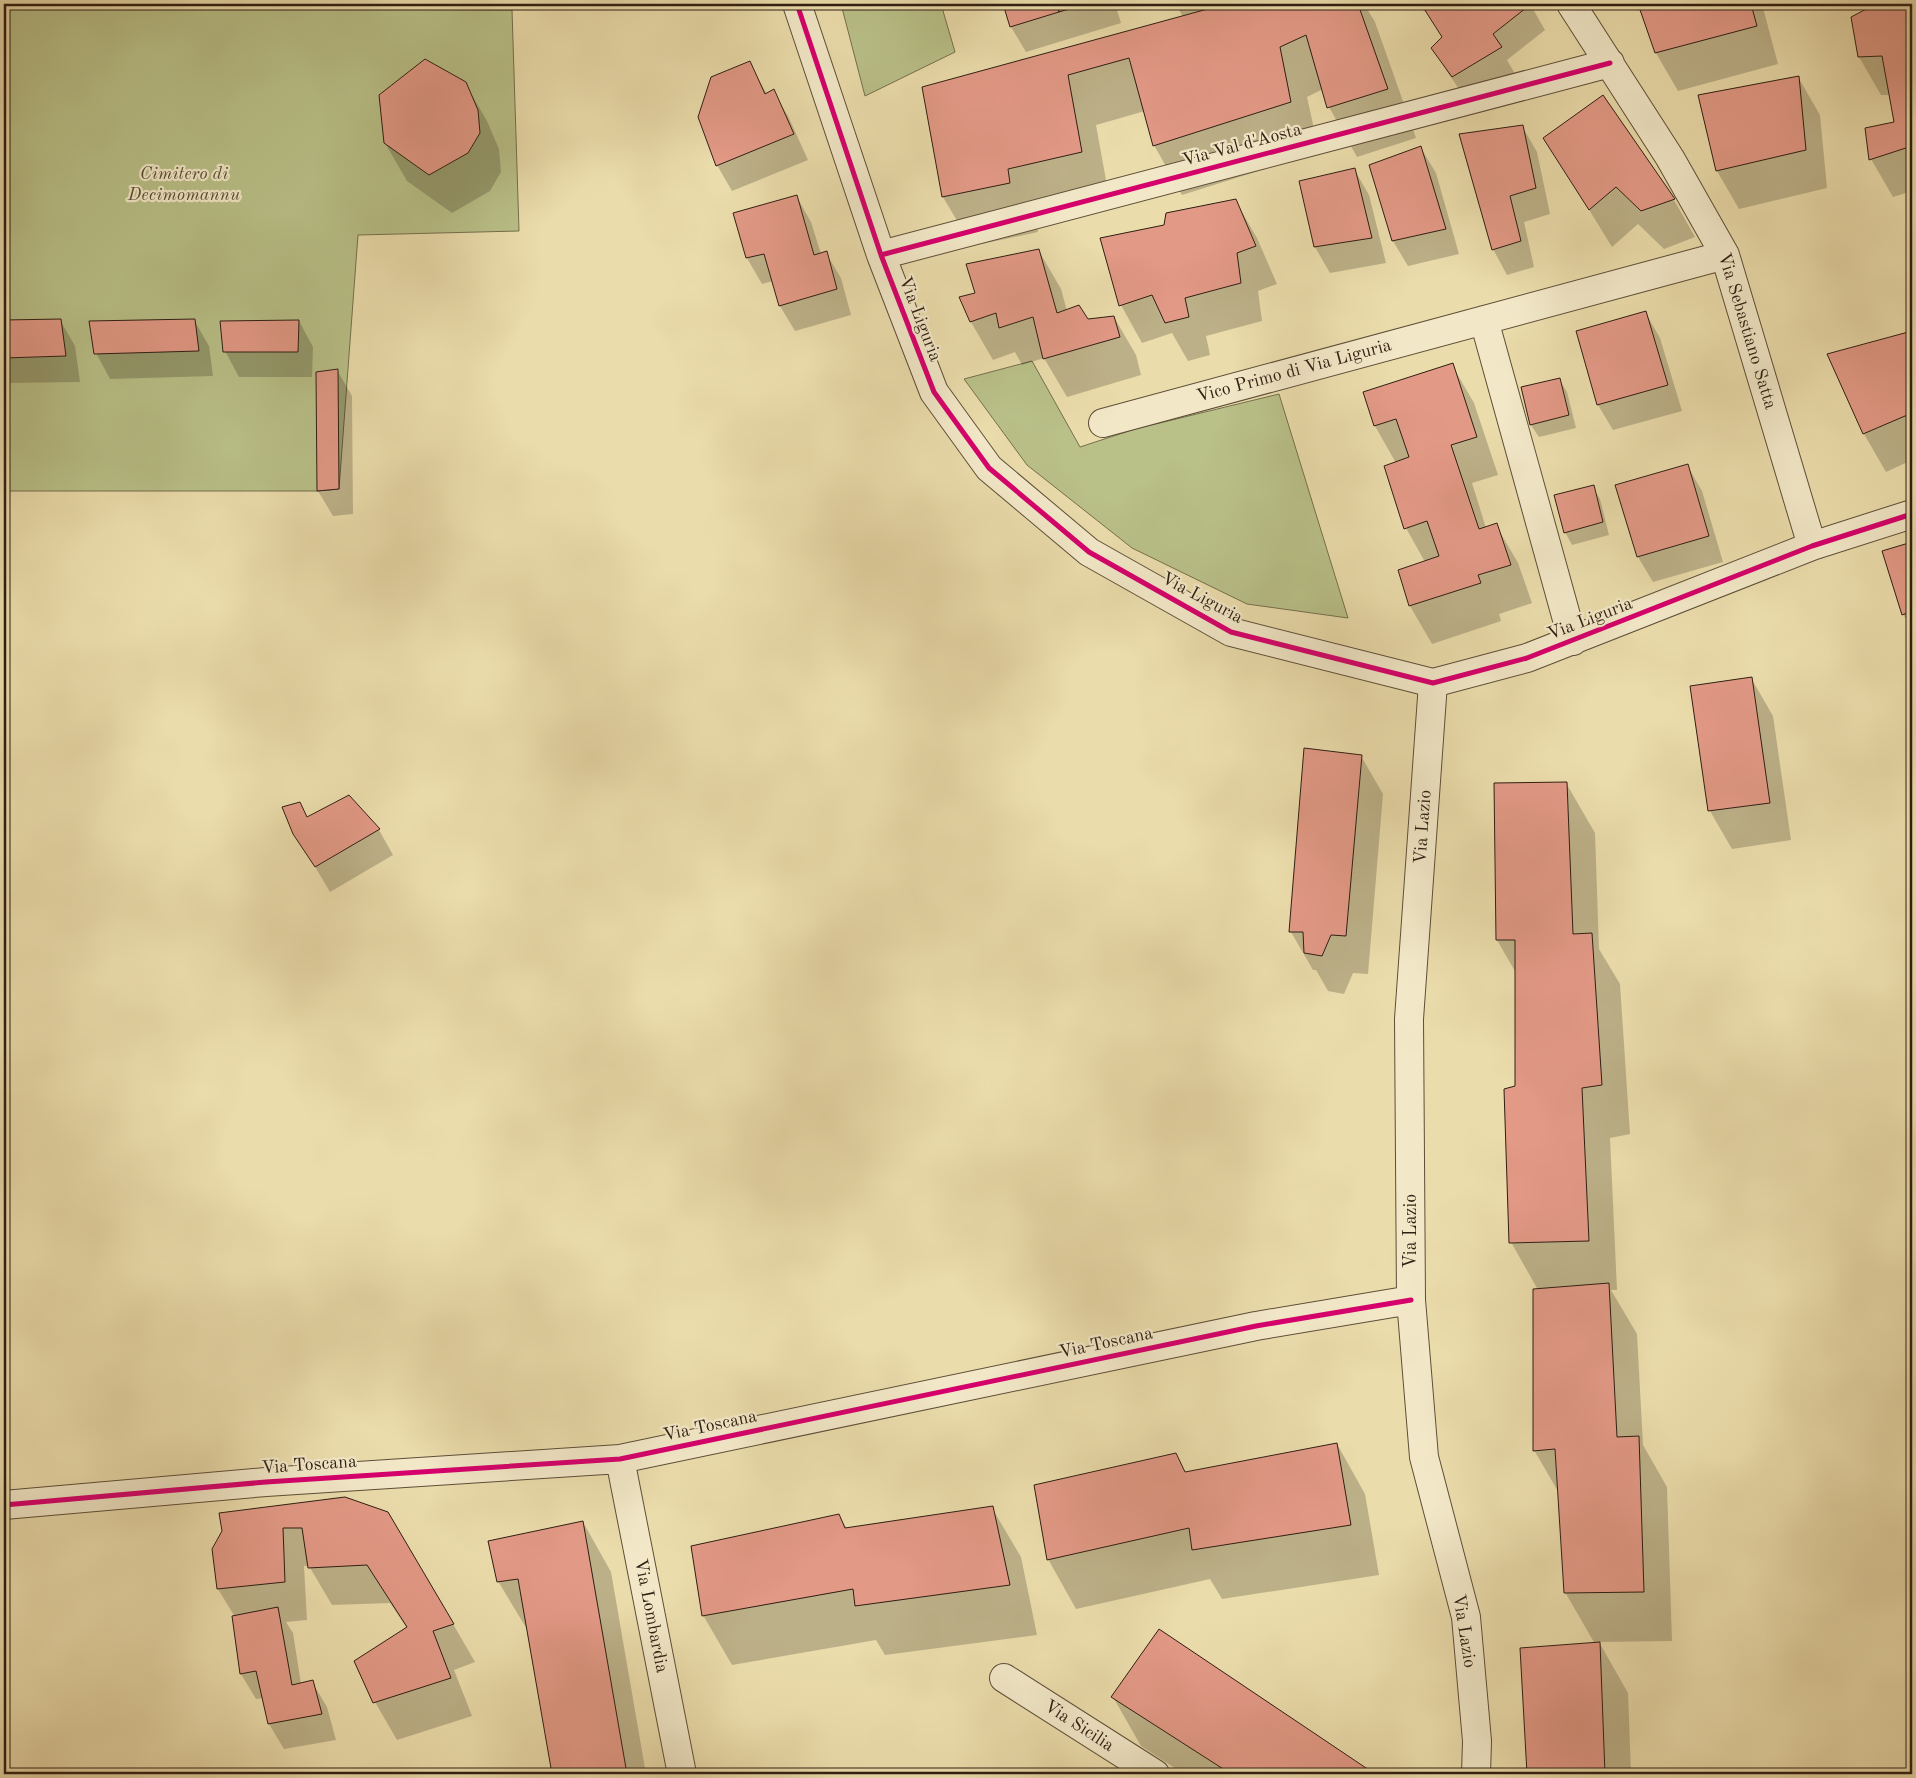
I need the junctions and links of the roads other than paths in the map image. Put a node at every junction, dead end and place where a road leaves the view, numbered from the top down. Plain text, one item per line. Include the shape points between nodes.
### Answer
1 (797, 4) edge
2 (1571, 4) edge
3 (1610, 63) junction
4 (881, 255) junction
5 (1725, 255) junction
6 (1484, 320) junction
7 (1103, 424) dead end
8 (1912, 514) edge
9 (1812, 546) junction
10 (1573, 641) junction
11 (1433, 683) junction
12 (1411, 1300) junction
13 (620, 1459) junction
14 (4, 1505) edge
15 (1004, 1678) dead end
16 (682, 1774) edge
17 (1155, 1774) edge
18 (1476, 1774) edge

1 - 4 street, Via Liguria
2 - 3 street, Via Sebastiano Satta
3 - 4 street, Via Val d'Aosta
3 - 5 street, Via Sebastiano Satta via 1670,158
4 - 11 street, Via Liguria via 934,392 988,468 1089,552 1231,632
5 - 6 street, Vico Primo di Via Liguria
5 - 9 street, Via Sebastiano Satta
6 - 7 street, Vico Primo di Via Liguria
6 - 10 street
8 - 9 street, Via Liguria
9 - 10 street, Via Liguria
10 - 11 street, Via Liguria via 1527,658
11 - 12 street, Via Lazio via 1409,1020
12 - 13 street, Via Toscana via 1256,1326
12 - 18 street, Via Lazio via 1424,1457 1466,1616 1477,1741
13 - 14 street, Via Toscana via 266,1482
13 - 16 street, Via Lombardia
15 - 17 street, Via Sicilia

